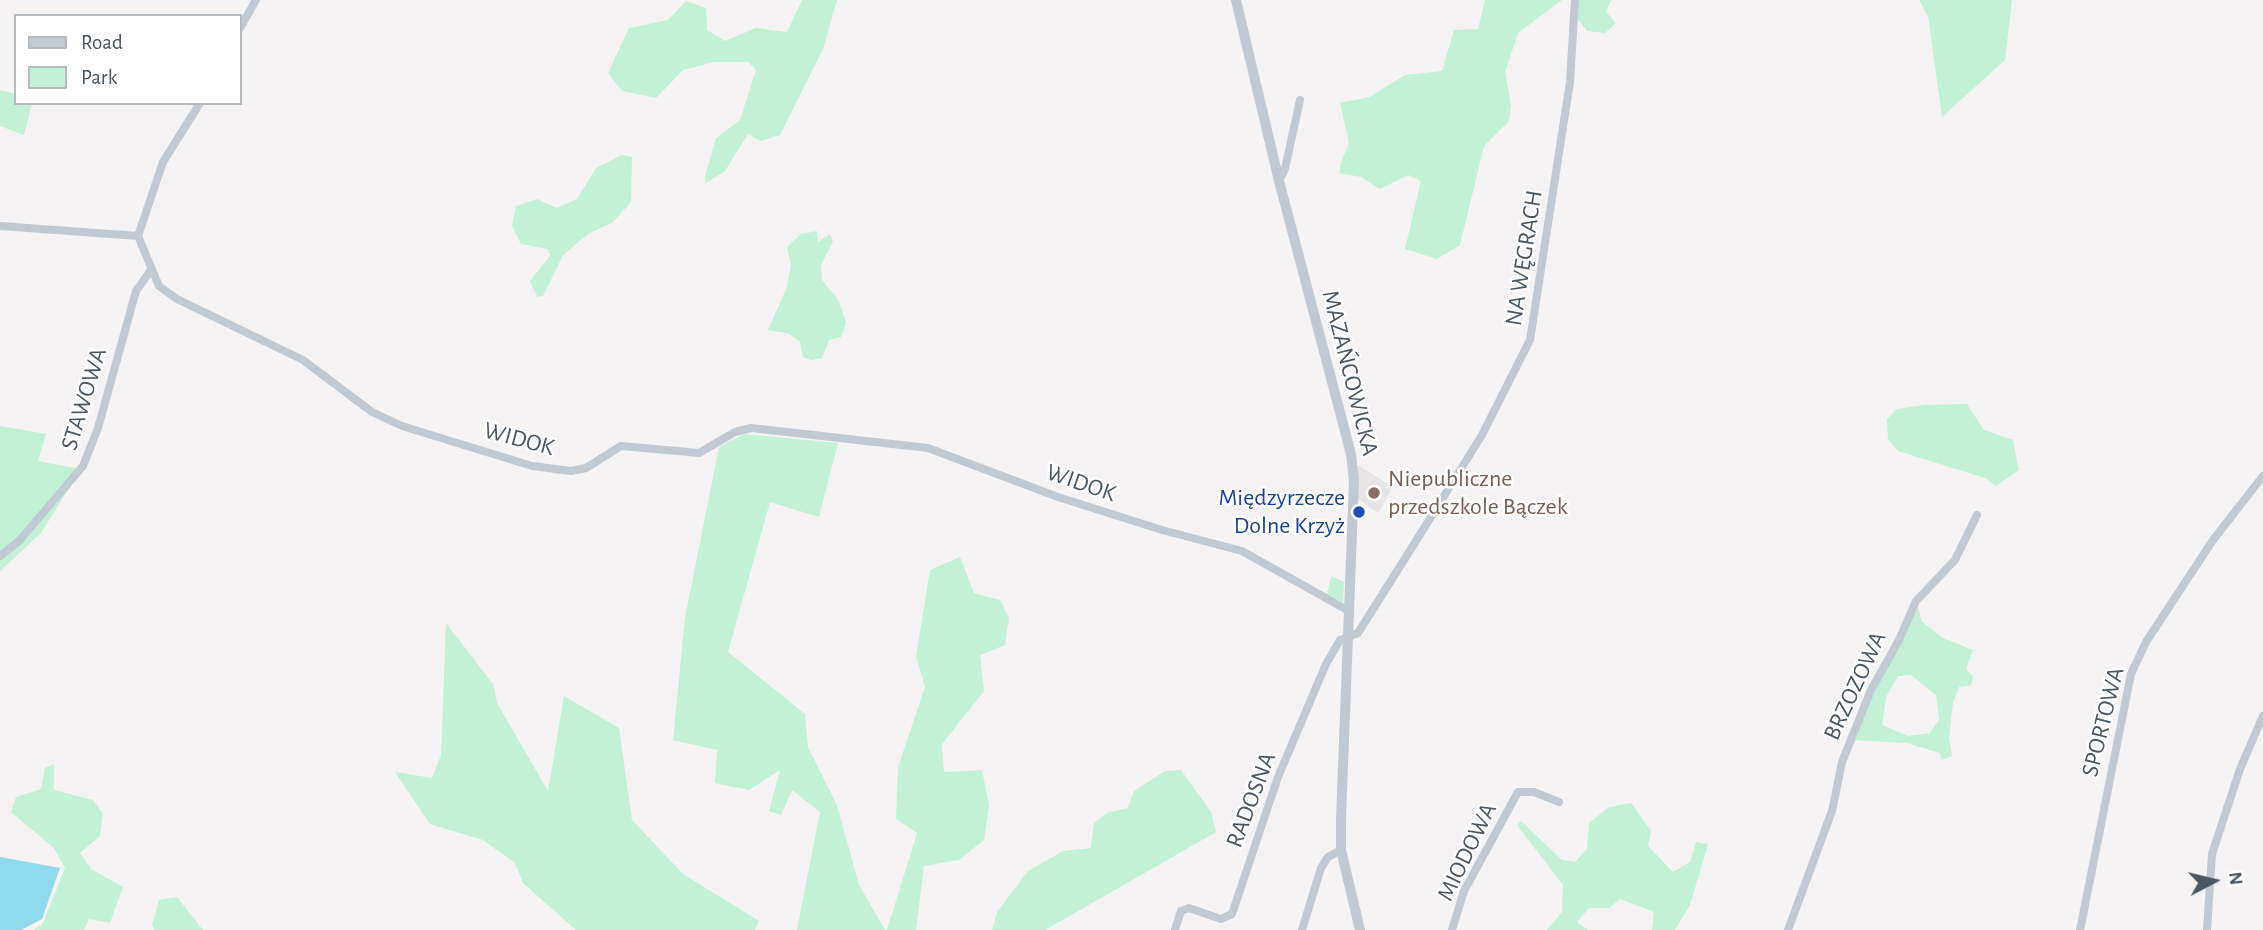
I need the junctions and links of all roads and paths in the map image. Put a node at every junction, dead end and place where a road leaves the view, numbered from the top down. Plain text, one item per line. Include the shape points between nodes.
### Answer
1 (256, 0) edge
2 (1236, 0) edge
3 (1575, 0) edge
4 (242, 24) edge
5 (1300, 100) dead end
6 (199, 105) edge
7 (1279, 181) junction
8 (0, 226) edge
9 (138, 236) junction
10 (150, 270) junction
11 (2263, 476) edge
12 (1977, 515) dead end
13 (0, 556) edge
14 (1349, 611) junction
15 (1348, 638) junction
16 (2263, 716) edge
17 (1559, 802) dead end
18 (1341, 850) junction
19 (1175, 930) edge
20 (1302, 930) edge
21 (1360, 930) edge
22 (1452, 930) edge
23 (1788, 930) edge
24 (2080, 930) edge
25 (2207, 930) edge

1 - 4 street
2 - 7 street, MAZAŃCOWICKA
3 - 15 street, NA WĘGRACH via 1570,82 1530,340 1482,435 1358,633
5 - 7 street
6 - 9 street via 163,162
7 - 14 street, MAZAŃCOWICKA via 1351,454
8 - 9 street
9 - 10 street, WIDOK
10 - 13 street, STAWOWA via 135,291 98,428 83,466 19,541
10 - 14 street, WIDOK via 159,286 177,299 303,360 372,412 402,426 532,466 571,471 586,468 621,446 634,444 699,453 751,428 928,448 1058,497 1242,551
11 - 24 street, SPORTOWA via 2206,552 2146,642 2131,674
12 - 23 street, BRZOZOWA via 1955,559 1916,601 1871,690 1842,762 1832,811
14 - 15 street, MAZAŃCOWICKA
15 - 18 street, MAZAŃCOWICKA
15 - 19 street, RADOSNA via 1340,640 1326,664 1274,790 1232,914 1221,919 1189,908 1181,911
16 - 25 street via 2212,854
17 - 22 street, MIODOWA via 1534,792 1518,792 1464,891
18 - 20 street via 1321,868
18 - 21 street, MAZAŃCOWICKA

